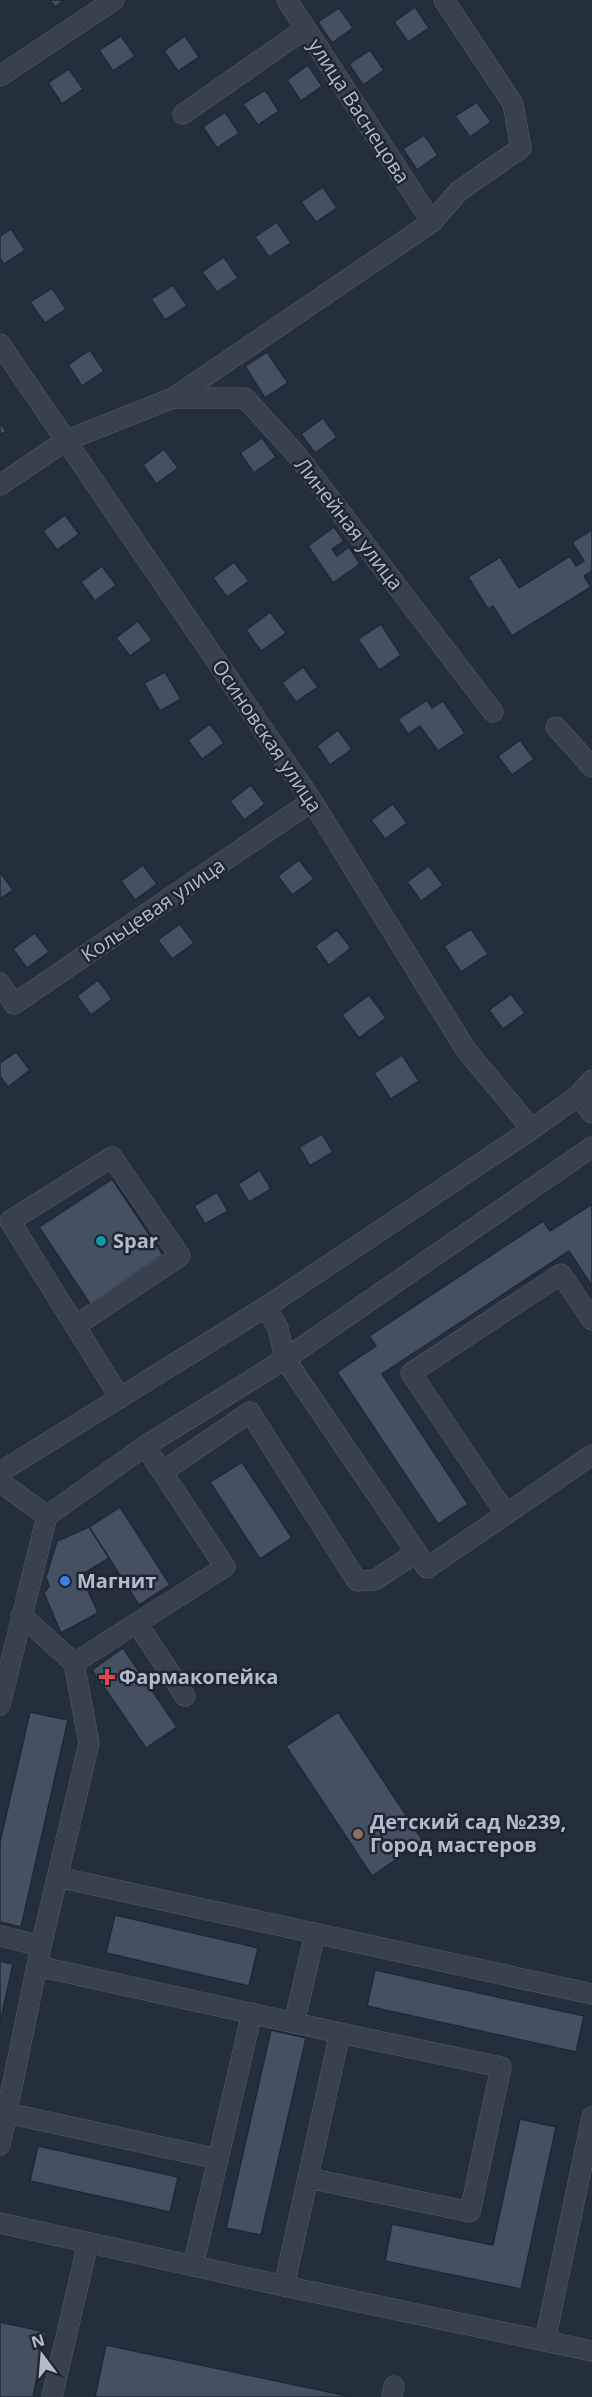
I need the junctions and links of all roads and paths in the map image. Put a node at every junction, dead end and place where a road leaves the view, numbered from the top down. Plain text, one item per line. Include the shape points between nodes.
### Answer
1 (114, 0) edge
2 (287, 0) edge
3 (444, 0) edge
4 (305, 30) junction
5 (0, 76) edge
6 (183, 114) dead end
7 (432, 222) junction
8 (0, 344) edge
9 (173, 398) junction
10 (65, 441) junction
11 (0, 485) edge
12 (493, 712) dead end
13 (556, 727) dead end
14 (592, 767) edge
15 (312, 801) junction
16 (0, 983) edge
17 (592, 1080) edge
18 (579, 1095) junction
19 (592, 1113) edge
20 (532, 1129) junction
21 (592, 1147) edge
22 (266, 1307) junction
23 (592, 1320) edge
24 (75, 1326) junction
25 (285, 1359) junction
26 (120, 1398) junction
27 (145, 1446) junction
28 (592, 1455) edge
29 (0, 1472) edge
30 (162, 1472) junction
31 (0, 1482) edge
32 (506, 1514) junction
33 (46, 1516) junction
34 (417, 1552) junction
35 (21, 1615) junction
36 (137, 1623) junction
37 (74, 1663) junction
38 (185, 1696) dead end
39 (0, 1705) edge
40 (57, 1877) junction
41 (315, 1934) junction
42 (0, 1936) edge
43 (41, 1946) junction
44 (37, 1966) junction
45 (592, 1994) edge
46 (252, 2013) junction
47 (294, 2023) junction
48 (340, 2033) junction
49 (7, 2113) junction
50 (592, 2117) edge
51 (0, 2145) edge
52 (218, 2159) junction
53 (308, 2178) junction
54 (0, 2223) edge
55 (88, 2243) junction
56 (193, 2266) junction
57 (284, 2286) junction
58 (545, 2341) junction
59 (592, 2351) edge
60 (52, 2397) edge

1 - 5 street
2 - 4 street, улица Васнецова
3 - 7 street, Линейная улица via 513,104 521,148 459,191
4 - 6 street
4 - 7 street, улица Васнецова
7 - 9 street, Линейная улица
8 - 10 street, Осиновская улица
9 - 10 street, Линейная улица
9 - 12 street, Линейная улица via 245,398 296,454
10 - 11 street, Линейная улица
10 - 15 street, Осиновская улица
13 - 14 street
15 - 16 street, Кольцевая улица via 14,1004
15 - 20 street, Осиновская улица via 466,1050
17 - 18 street
18 - 19 street
18 - 20 street
20 - 22 street
21 - 25 street
22 - 25 street via 278,1328
22 - 26 street
23 - 32 street via 561,1274 411,1373
24 - 24 street via 10,1221 112,1157 180,1256
24 - 26 street
25 - 27 street
25 - 34 street
26 - 29 street
27 - 30 street
27 - 33 street
28 - 32 street
30 - 34 street via 250,1412 357,1581 375,1580
30 - 36 street via 225,1567
31 - 33 street
32 - 34 street via 428,1568
33 - 35 street
35 - 37 street
35 - 39 street
36 - 37 street
36 - 38 street
37 - 40 street via 89,1743
40 - 41 street
40 - 43 street
41 - 45 street
41 - 47 street
42 - 43 street
43 - 44 street
44 - 46 street
44 - 49 street
46 - 47 street
46 - 52 street
47 - 48 street
48 - 53 street
48 - 53 street via 501,2067 470,2212
49 - 51 street
49 - 52 street
50 - 58 street
52 - 56 street
53 - 57 street
54 - 55 street
55 - 56 street
55 - 60 street
56 - 57 street
57 - 58 street
58 - 59 street

